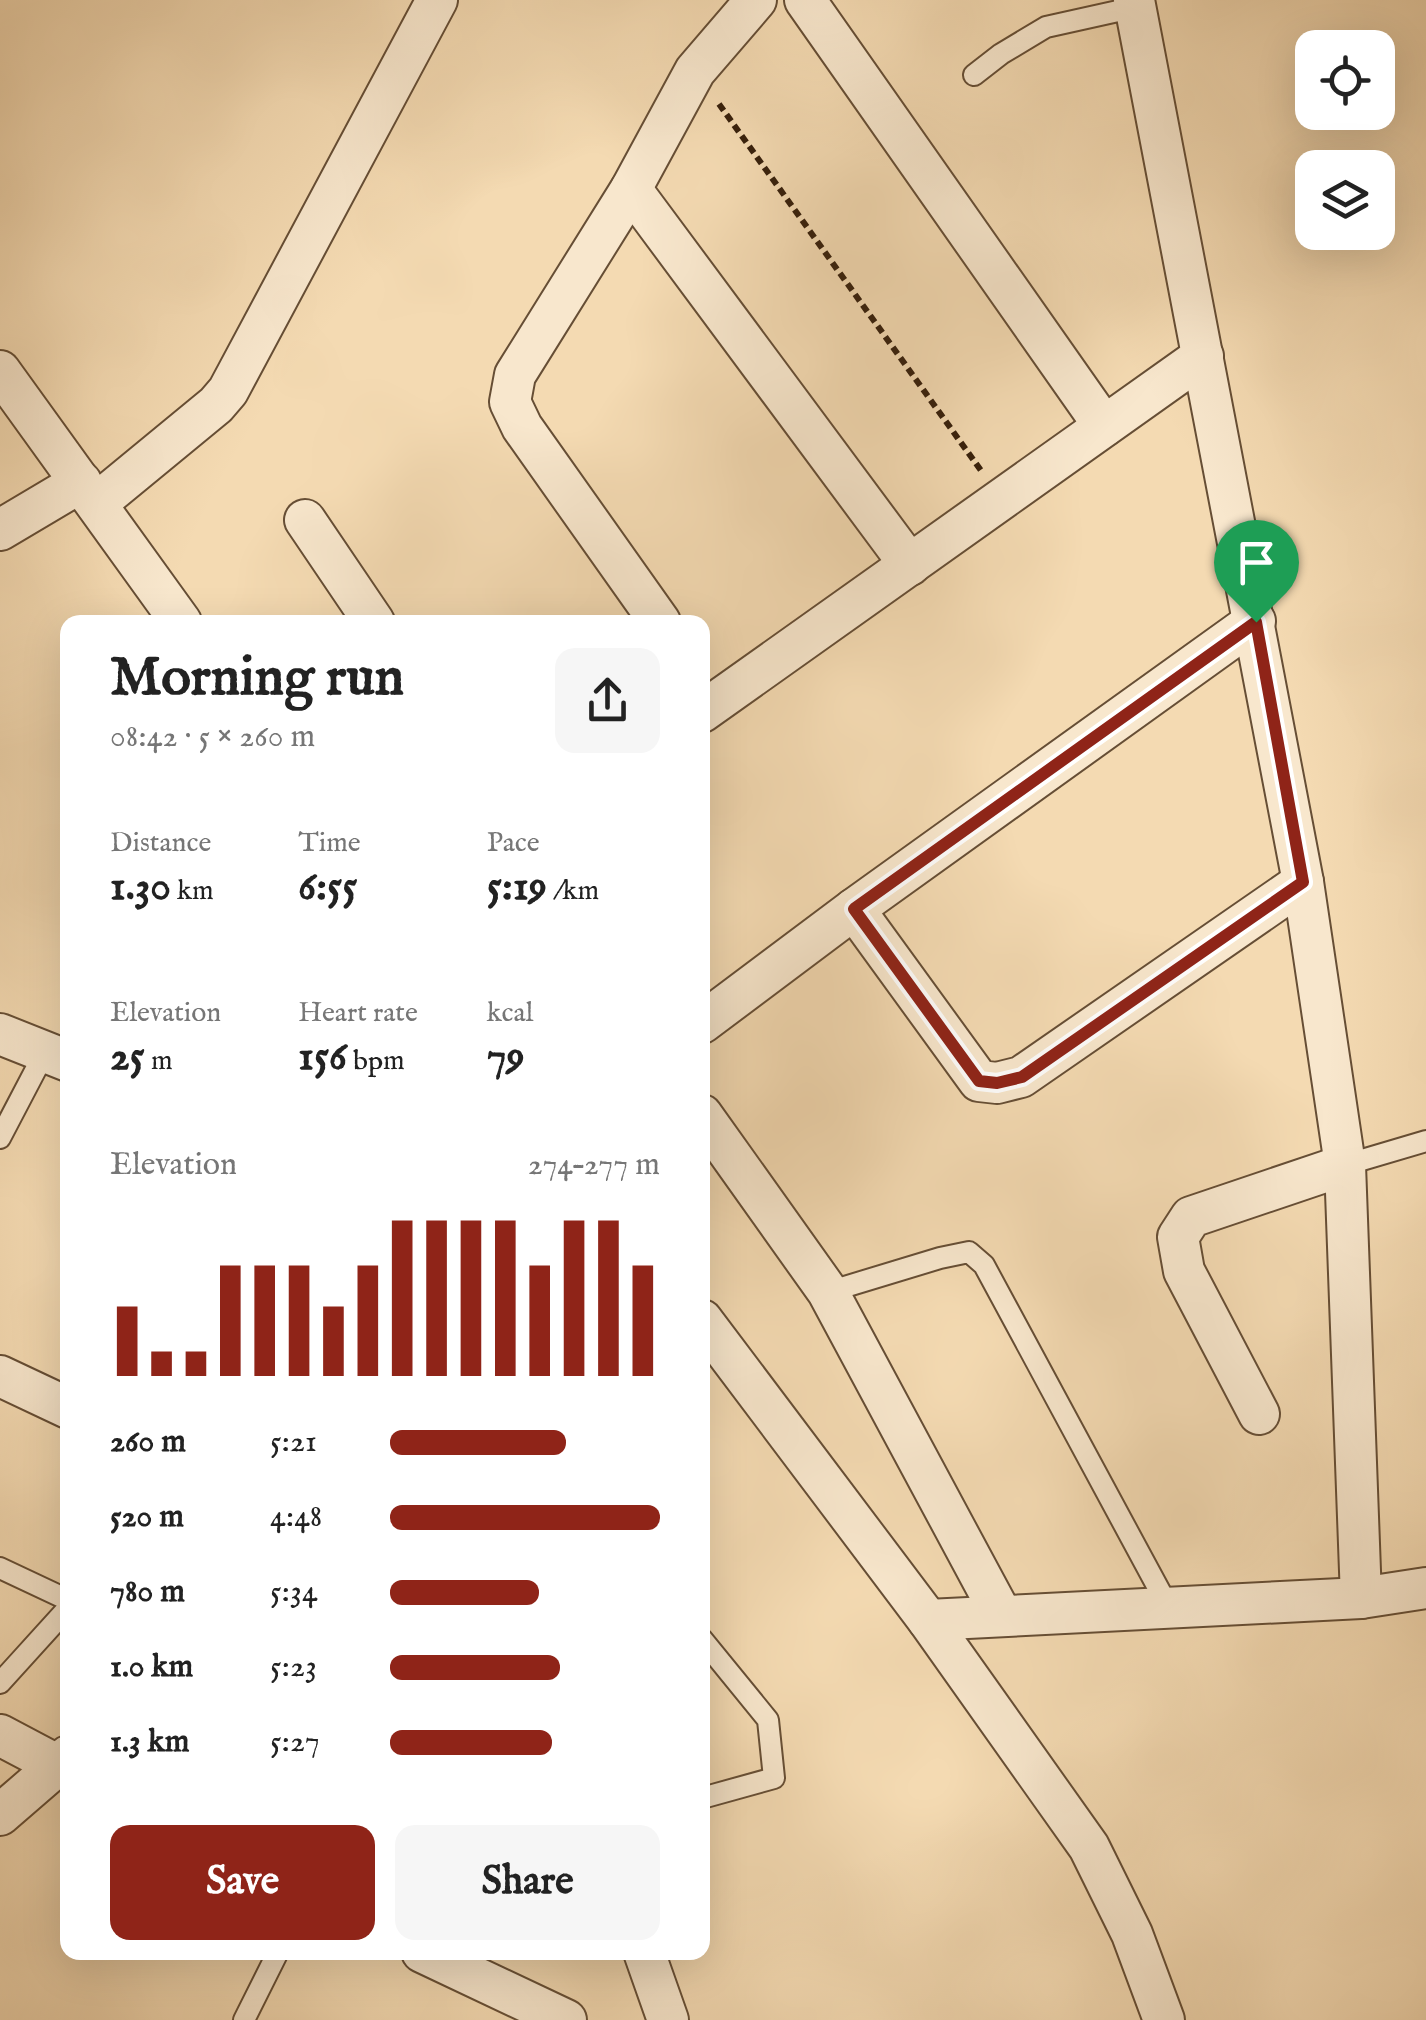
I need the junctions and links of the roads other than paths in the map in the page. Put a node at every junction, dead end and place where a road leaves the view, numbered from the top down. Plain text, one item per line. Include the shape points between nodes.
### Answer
1 (437, 0) edge
2 (756, 0) edge
3 (805, 0) edge
4 (1135, 3) edge
5 (974, 75) dead end
6 (632, 190) junction
7 (1204, 356) junction
8 (0, 371) edge
9 (1104, 426) junction
10 (90, 492) junction
11 (305, 520) dead end
12 (0, 530) edge
13 (910, 564) junction
14 (176, 615) edge
15 (369, 615) edge
16 (655, 615) edge
17 (1256, 622) junction
18 (710, 697) edge
19 (1303, 882) junction
20 (854, 909) junction
21 (710, 1017) edge
22 (0, 1034) edge
23 (56, 1056) edge
24 (710, 1125) edge
25 (0, 1138) edge
26 (1426, 1141) edge
27 (1346, 1165) junction
28 (828, 1292) junction
29 (710, 1331) edge
30 (0, 1376) edge
31 (60, 1404) edge
32 (1259, 1414) dead end
33 (0, 1568) edge
34 (1426, 1588) edge
35 (60, 1596) edge
36 (1361, 1598) junction
37 (1169, 1608) junction
38 (1002, 1616) junction
39 (60, 1617) edge
40 (928, 1620) junction
41 (710, 1650) edge
42 (0, 1683) edge
43 (0, 1735) edge
44 (60, 1762) edge
45 (60, 1767) edge
46 (710, 1796) edge
47 (0, 1814) edge
48 (274, 1960) edge
49 (439, 1960) edge
50 (647, 1960) edge
51 (244, 2020) edge
52 (566, 2020) edge
53 (668, 2020) edge
54 (1164, 2020) edge

1 - 10 street via 228,391
2 - 6 street via 695,70
3 - 9 street
4 - 5 lane via 1046,27
4 - 7 street
6 - 13 street
6 - 16 street via 514,375 510,402
7 - 9 street
7 - 17 street
8 - 10 street
9 - 13 street
10 - 12 street
10 - 14 street
11 - 15 street
13 - 18 street
17 - 19 street
17 - 20 street
19 - 20 street via 1022,1077 997,1083 979,1081
19 - 27 street
20 - 21 street
22 - 23 street
23 - 25 lane
24 - 28 street
26 - 27 lane
27 - 32 street via 1192,1217 1178,1237 1184,1271
27 - 36 street
28 - 37 lane via 969,1252 984,1265
28 - 38 street
29 - 40 street
30 - 31 street
33 - 35 lane
34 - 36 street
36 - 37 street
37 - 38 street
38 - 40 street
39 - 42 lane
40 - 54 street via 1089,1847
41 - 46 lane via 768,1720 774,1778
43 - 44 street
45 - 47 street
48 - 51 lane
49 - 52 street
50 - 53 street

